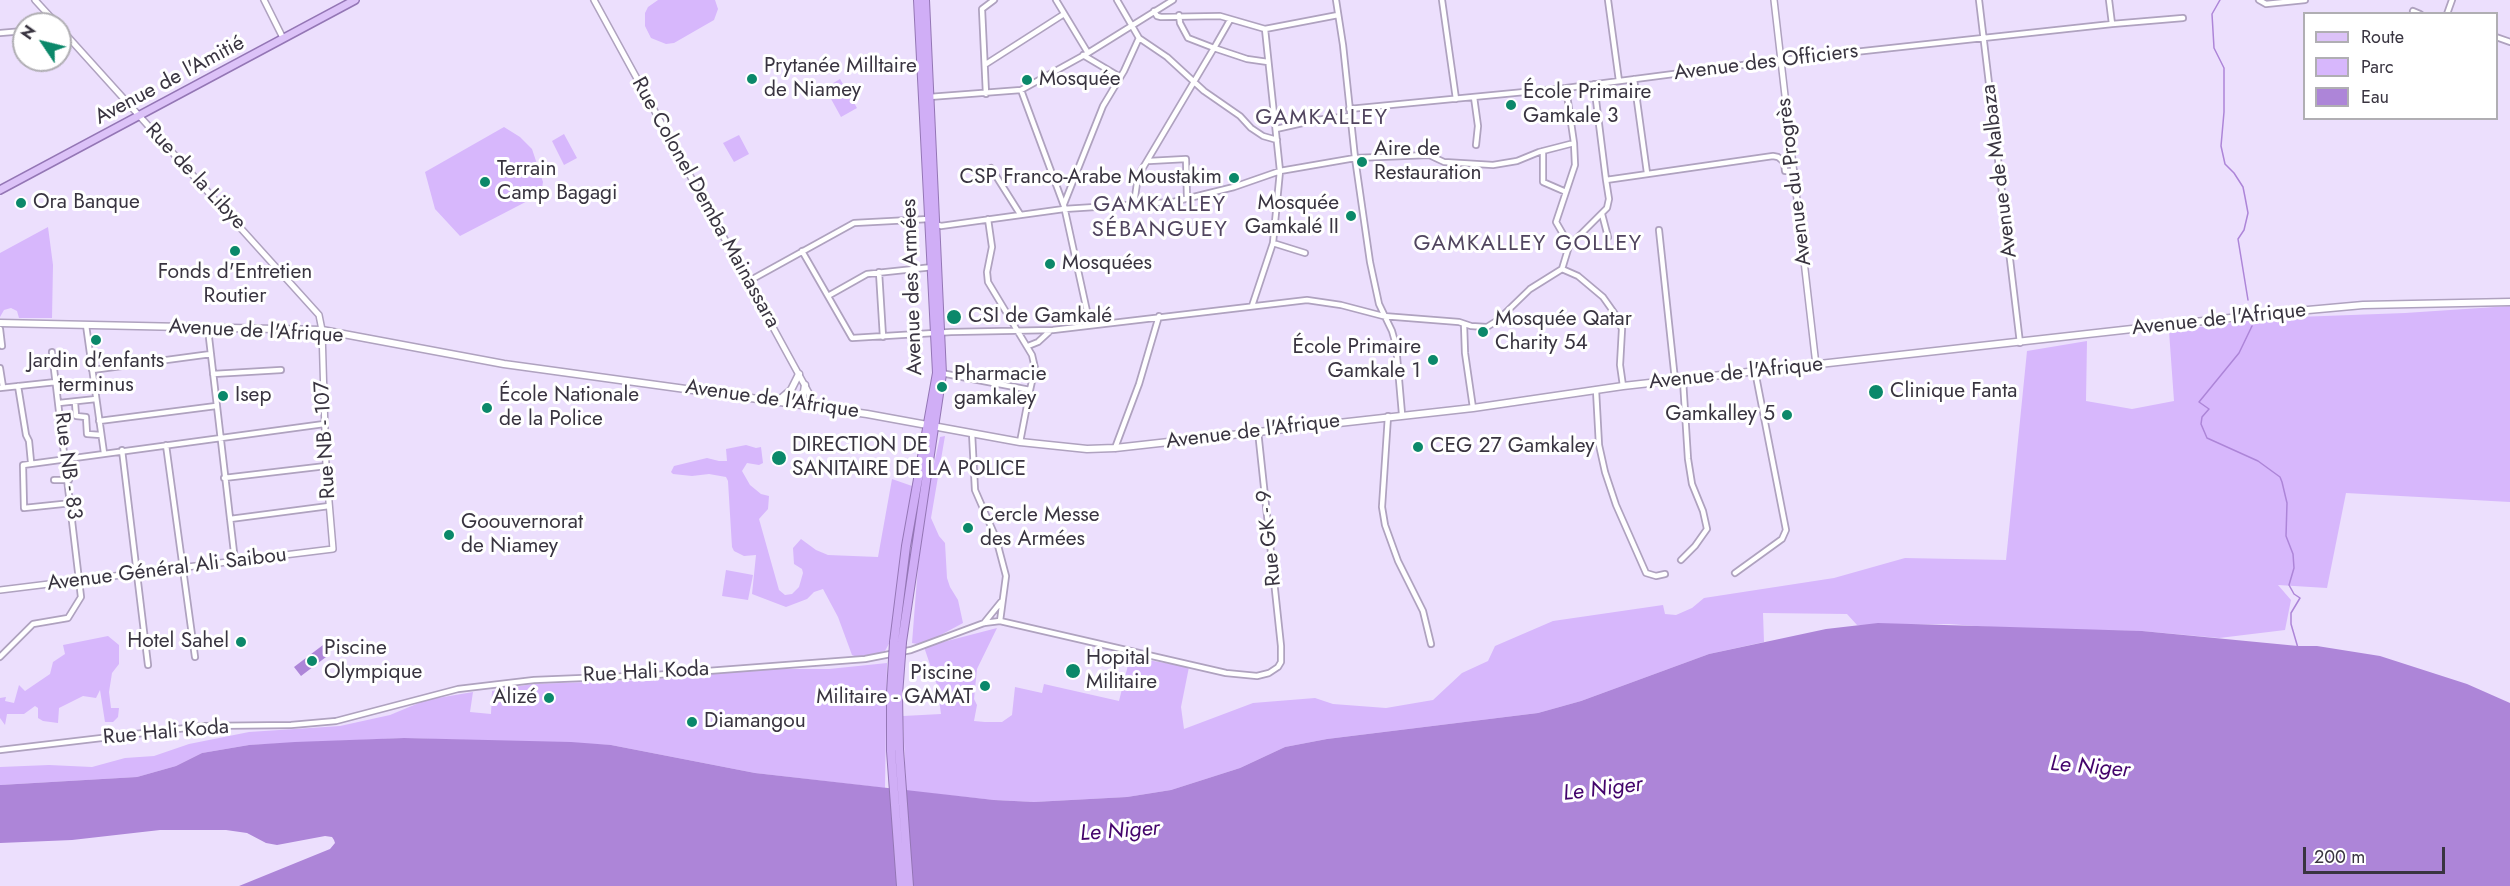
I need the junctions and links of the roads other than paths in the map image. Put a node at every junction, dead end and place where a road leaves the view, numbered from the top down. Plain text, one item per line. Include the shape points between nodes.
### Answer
1 (36, 0) edge
2 (264, 0) edge
3 (355, 0) edge
4 (594, 0) edge
5 (918, 0) edge
6 (925, 0) edge
7 (994, 0) edge
8 (1056, 0) edge
9 (1117, 0) edge
10 (1173, 0) edge
11 (1336, 0) edge
12 (1442, 0) edge
13 (1608, 0) edge
14 (1774, 0) edge
15 (1979, 0) edge
16 (2109, 0) edge
17 (2259, 0) edge
18 (2305, 0) edge
19 (1154, 11) junction
20 (46, 12) edge
21 (1064, 14) junction
22 (1179, 15) junction
23 (1338, 15) junction
24 (2183, 18) dead end
25 (1230, 20) junction
26 (2112, 24) junction
27 (1132, 25) junction
28 (1265, 29) junction
29 (283, 38) junction
30 (1139, 38) junction
31 (1984, 39) junction
32 (72, 42) edge
33 (1214, 48) junction
34 (1085, 54) junction
35 (1781, 60) junction
36 (1268, 62) junction
37 (986, 64) junction
38 (1120, 77) junction
39 (1634, 79) junction
40 (1195, 81) junction
41 (1619, 81) junction
42 (1594, 84) junction
43 (1566, 87) junction
44 (1021, 90) junction
45 (986, 94) junction
46 (927, 97) junction
47 (1474, 97) junction
48 (1456, 99) junction
49 (1349, 109) junction
50 (138, 116) junction
51 (1350, 116) junction
52 (1276, 129) junction
53 (1277, 140) junction
54 (1574, 143) junction
55 (1476, 145) dead end
56 (1543, 151) junction
57 (1355, 158) junction
58 (1149, 161) junction
59 (991, 168) dead end
60 (1280, 171) junction
61 (1794, 171) junction
62 (1647, 173) junction
63 (1606, 180) junction
64 (0, 190) edge
65 (1566, 192) junction
66 (1187, 198) junction
67 (1134, 204) junction
68 (1064, 208) junction
69 (1020, 214) junction
70 (1602, 214) junction
71 (988, 219) junction
72 (933, 222) junction
73 (1659, 230) dead end
74 (1608, 237) dead end
75 (1573, 242) junction
76 (1273, 243) junction
77 (802, 251) junction
78 (1305, 253) dead end
79 (936, 267) junction
80 (1562, 269) junction
81 (879, 272) junction
82 (748, 281) junction
83 (828, 296) junction
84 (2510, 303) edge
85 (1252, 306) junction
86 (1383, 315) junction
87 (1159, 316) junction
88 (0, 323) edge
89 (1464, 324) junction
90 (86, 325) junction
91 (1090, 325) junction
92 (0, 329) edge
93 (208, 329) junction
94 (322, 330) junction
95 (1053, 330) junction
96 (939, 332) junction
97 (1017, 332) junction
98 (883, 338) junction
99 (2020, 343) junction
100 (2, 346) dead end
101 (1028, 346) junction
102 (52, 352) dead end
103 (211, 354) junction
104 (1816, 365) junction
105 (0, 368) edge
106 (92, 370) junction
107 (281, 370) dead end
108 (1755, 371) junction
109 (940, 373) junction
110 (213, 374) junction
111 (799, 374) junction
112 (1683, 380) junction
113 (56, 381) junction
114 (1675, 381) junction
115 (805, 385) junction
116 (18, 386) junction
117 (1623, 386) junction
118 (1, 387) edge
119 (1030, 390) junction
120 (1596, 390) junction
121 (96, 399) junction
122 (778, 401) junction
123 (75, 402) junction
124 (59, 403) junction
125 (796, 403) junction
126 (216, 406) junction
127 (816, 406) junction
128 (1473, 408) junction
129 (1402, 414) junction
130 (1388, 416) junction
131 (99, 421) junction
132 (324, 424) junction
133 (931, 425) junction
134 (1258, 431) junction
135 (972, 433) junction
136 (101, 435) junction
137 (219, 438) junction
138 (1020, 442) junction
139 (166, 445) junction
140 (1115, 447) junction
141 (122, 450) junction
142 (104, 453) junction
143 (66, 458) junction
144 (31, 462) junction
145 (326, 466) junction
146 (224, 478) junction
147 (54, 480) dead end
148 (69, 480) junction
149 (72, 503) junction
150 (329, 506) junction
151 (230, 519) junction
152 (333, 549) joint
153 (1681, 560) dead end
154 (235, 561) junction
155 (183, 568) junction
156 (136, 573) junction
157 (1735, 573) dead end
158 (1665, 574) dead end
159 (80, 581) junction
160 (0, 590) edge
161 (1001, 602) junction
162 (1000, 621) junction
163 (984, 623) junction
164 (898, 642) junction
165 (1431, 644) dead end
166 (0, 657) edge
167 (195, 657) dead end
168 (1281, 662) joint
169 (148, 665) dead end
170 (0, 750) edge
171 (901, 886) edge
172 (909, 886) edge

1 - 20 street
2 - 29 street
3 - 29 main road, Avenue de l'Amitié
4 - 82 street, Rue Colonel Demba Mainassara
5 - 46 highway, Avenue des Armées
6 - 46 highway, Avenue des Armées
7 - 37 street via 982,9
8 - 21 street
9 - 27 street
10 - 19 street
11 - 23 street
12 - 48 street
13 - 41 street
14 - 35 street, Avenue du Progrès
15 - 31 street, Avenue de Malbaza
16 - 26 street
17 - 18 street via 2266,4
19 - 22 street via 1158,16
19 - 27 street
21 - 34 street
21 - 37 street
22 - 25 street via 1220,16
22 - 33 street via 1188,38
23 - 28 street
23 - 49 street
24 - 26 street, Avenue des Officiers
25 - 28 street
25 - 33 street
26 - 31 street, Avenue des Officiers
27 - 30 street
27 - 34 street
28 - 36 street
29 - 50 main road, Avenue de l'Amitié
30 - 38 street
30 - 40 street
31 - 35 street, Avenue des Officiers
31 - 99 street, Avenue de Malbaza
32 - 50 street, Rue de la Libye
33 - 36 street
33 - 40 street
34 - 38 street
34 - 44 street
35 - 39 street, Avenue des Officiers
35 - 61 street, Avenue du Progrès
36 - 52 street
37 - 45 street
38 - 68 street via 1102,106
39 - 41 street, Avenue des Officiers
39 - 62 street
40 - 53 street via 1251,128
40 - 58 street
41 - 42 street, Avenue des Officiers
42 - 43 street, Avenue des Officiers
42 - 63 street
43 - 47 street, Avenue des Officiers
43 - 54 street
44 - 45 street
44 - 68 street
45 - 46 street
46 - 72 highway, Avenue des Armées
47 - 48 street, Avenue des Officiers
47 - 55 street
48 - 49 street, Avenue des Officiers
49 - 51 street
50 - 64 main road, Avenue de l'Amitié
50 - 94 street, Rue de la Libye via 316,310
51 - 52 street
51 - 57 street
52 - 53 street
53 - 60 street
54 - 56 street
54 - 65 street via 1575,165
56 - 57 street via 1492,165 1444,162 1429,155
56 - 65 street via 1543,182
57 - 60 street
57 - 86 street via 1372,272
58 - 66 street via 1186,159
58 - 67 street via 1137,183
59 - 69 street
60 - 66 street
60 - 76 street
61 - 62 street via 1785,171 1784,162 1776,156
61 - 104 street, Avenue du Progrès
62 - 63 street
63 - 70 street via 1609,204
65 - 75 street via 1556,222 1567,241
66 - 67 street
67 - 68 street
68 - 69 street
68 - 91 street
69 - 71 street
70 - 74 street
70 - 75 street
71 - 72 street via 941,226
71 - 97 street via 992,247 987,272 989,286
72 - 77 street via 923,218 854,223
72 - 79 highway, Avenue des Armées
73 - 114 street
75 - 80 street via 1566,251
76 - 78 street
76 - 85 street
77 - 82 street
77 - 83 street
79 - 81 street
79 - 96 highway, Avenue des Armées
80 - 89 street via 1530,289 1492,325
80 - 117 street via 1578,276 1616,314 1622,329
81 - 83 street via 864,275
81 - 98 street
82 - 111 street, Rue Colonel Demba Mainassara
83 - 98 street via 850,337
84 - 99 main road, Avenue de l'Afrique via 2355,306
85 - 86 street via 1307,300
85 - 87 street
86 - 89 street
86 - 129 street via 1396,345
87 - 91 street
87 - 140 street
88 - 90 main road, Avenue de l'Afrique
89 - 128 street
90 - 93 main road, Avenue de l'Afrique
90 - 106 street
91 - 95 street
92 - 100 street
93 - 94 main road, Avenue de l'Afrique
93 - 103 street
94 - 122 main road, Avenue de l'Afrique via 504,364
94 - 132 street, Rue NB - 107
95 - 97 street
95 - 101 street
96 - 97 street
96 - 98 street
96 - 109 highway, Avenue des Armées
97 - 101 street
99 - 104 main road, Avenue de l'Afrique
101 - 119 street via 1035,366
102 - 113 street, Rue NB - 83
103 - 106 street
103 - 110 street
104 - 108 main road, Avenue de l'Afrique
105 - 118 street
106 - 121 street
107 - 110 street
108 - 112 main road, Avenue de l'Afrique
108 - 157 street via 1786,530 1782,539
109 - 119 street
109 - 133 highway, Avenue des Armées
110 - 126 street
111 - 115 street, Rue Colonel Demba Mainassara
111 - 122 main road via 793,388
112 - 114 main road, Avenue de l'Afrique
112 - 153 street via 1692,484 1707,529
113 - 116 street
113 - 124 street, Rue NB - 83
114 - 117 main road, Avenue de l'Afrique
115 - 125 main road via 803,398
115 - 127 street, Rue Colonel Demba Mainassara
116 - 118 street
116 - 144 street
117 - 120 main road, Avenue de l'Afrique
119 - 138 street
120 - 128 main road, Avenue de l'Afrique
120 - 158 street via 1599,445 1616,505 1646,573
121 - 123 street
121 - 131 street
122 - 125 main road, Avenue de l'Afrique
123 - 124 street
123 - 136 street via 76,416 86,417 88,435
124 - 143 street, Rue NB - 83
125 - 127 main road, Avenue de l'Afrique
126 - 131 street
126 - 137 street
127 - 133 main road, Avenue de l'Afrique
128 - 129 main road, Avenue de l'Afrique
129 - 130 main road, Avenue de l'Afrique
130 - 134 main road, Avenue de l'Afrique
130 - 165 street via 1382,507 1385,525 1423,611
131 - 136 street
132 - 137 street
132 - 145 street, Rue NB - 107
133 - 135 main road, Avenue de l'Afrique
133 - 164 highway, Avenue des Armées via 906,546
134 - 140 main road, Avenue de l'Afrique
134 - 168 street, Rue GK - 9
135 - 138 main road, Avenue de l'Afrique
135 - 161 street via 975,490 1004,562 1006,576
136 - 142 street
137 - 139 street
137 - 146 street
138 - 140 main road, Avenue de l'Afrique via 1068,448
139 - 141 street
139 - 155 street
141 - 142 street
141 - 156 street
142 - 143 street
143 - 144 street
143 - 148 street, Rue NB - 83
144 - 149 street via 22,466 24,507
145 - 146 street
145 - 150 street, Rue NB - 107
146 - 151 street
147 - 148 street
148 - 149 street, Rue NB - 83
149 - 159 street, Rue NB - 83
150 - 151 street
150 - 152 street, Rue NB - 107
151 - 154 street
152 - 154 street, Avenue Général Ali Saibou
154 - 155 street, Avenue Général Ali Saibou
155 - 156 street, Avenue Général Ali Saibou
155 - 167 street
156 - 159 street, Avenue Général Ali Saibou
156 - 169 street
159 - 160 street, Avenue Général Ali Saibou
159 - 166 street, Rue NB - 83 via 81,600 72,616 33,624
161 - 162 street
161 - 163 street
162 - 163 street, Rue Hali Koda
162 - 168 street, Rue Hali Koda via 1242,676 1269,673
163 - 170 street, Rue Hali Koda via 911,650 865,659 534,680 458,689 336,721 203,726
164 - 171 highway, bridge via 891,693 891,751
164 - 172 highway, bridge via 898,749

